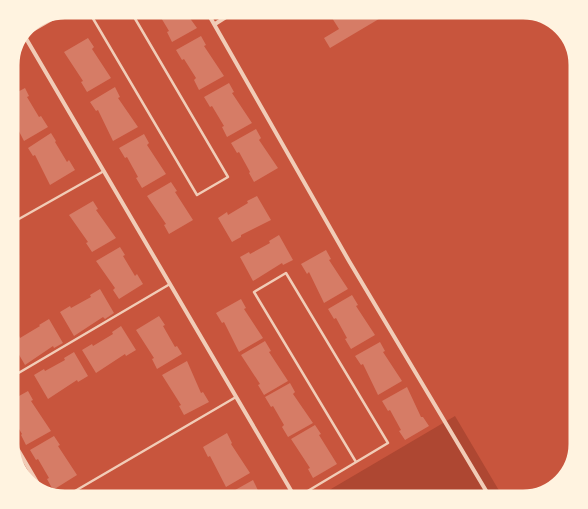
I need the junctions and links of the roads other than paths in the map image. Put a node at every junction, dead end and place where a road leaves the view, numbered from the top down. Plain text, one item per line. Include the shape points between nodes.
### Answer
1 (92, 17) edge
2 (134, 17) edge
3 (210, 17) edge
4 (226, 17) edge
5 (55, 18) edge
6 (215, 24) junction
7 (31, 32) edge
8 (25, 39) edge
9 (104, 171) junction
10 (17, 220) edge
11 (170, 284) junction
12 (17, 374) edge
13 (236, 397) junction
14 (17, 448) edge
15 (356, 462) junction
16 (38, 484) edge
17 (73, 492) edge
18 (292, 492) edge
19 (307, 492) edge
20 (487, 492) edge

1 - 2 lane via 197,195 228,178
3 - 6 street
4 - 6 street
5 - 7 lane
6 - 20 street via 349,260
8 - 9 street
9 - 10 lane
9 - 11 street
11 - 12 lane
11 - 13 street
13 - 17 lane
13 - 18 street
14 - 16 street
15 - 15 lane via 388,443 286,273 254,292
15 - 19 lane

